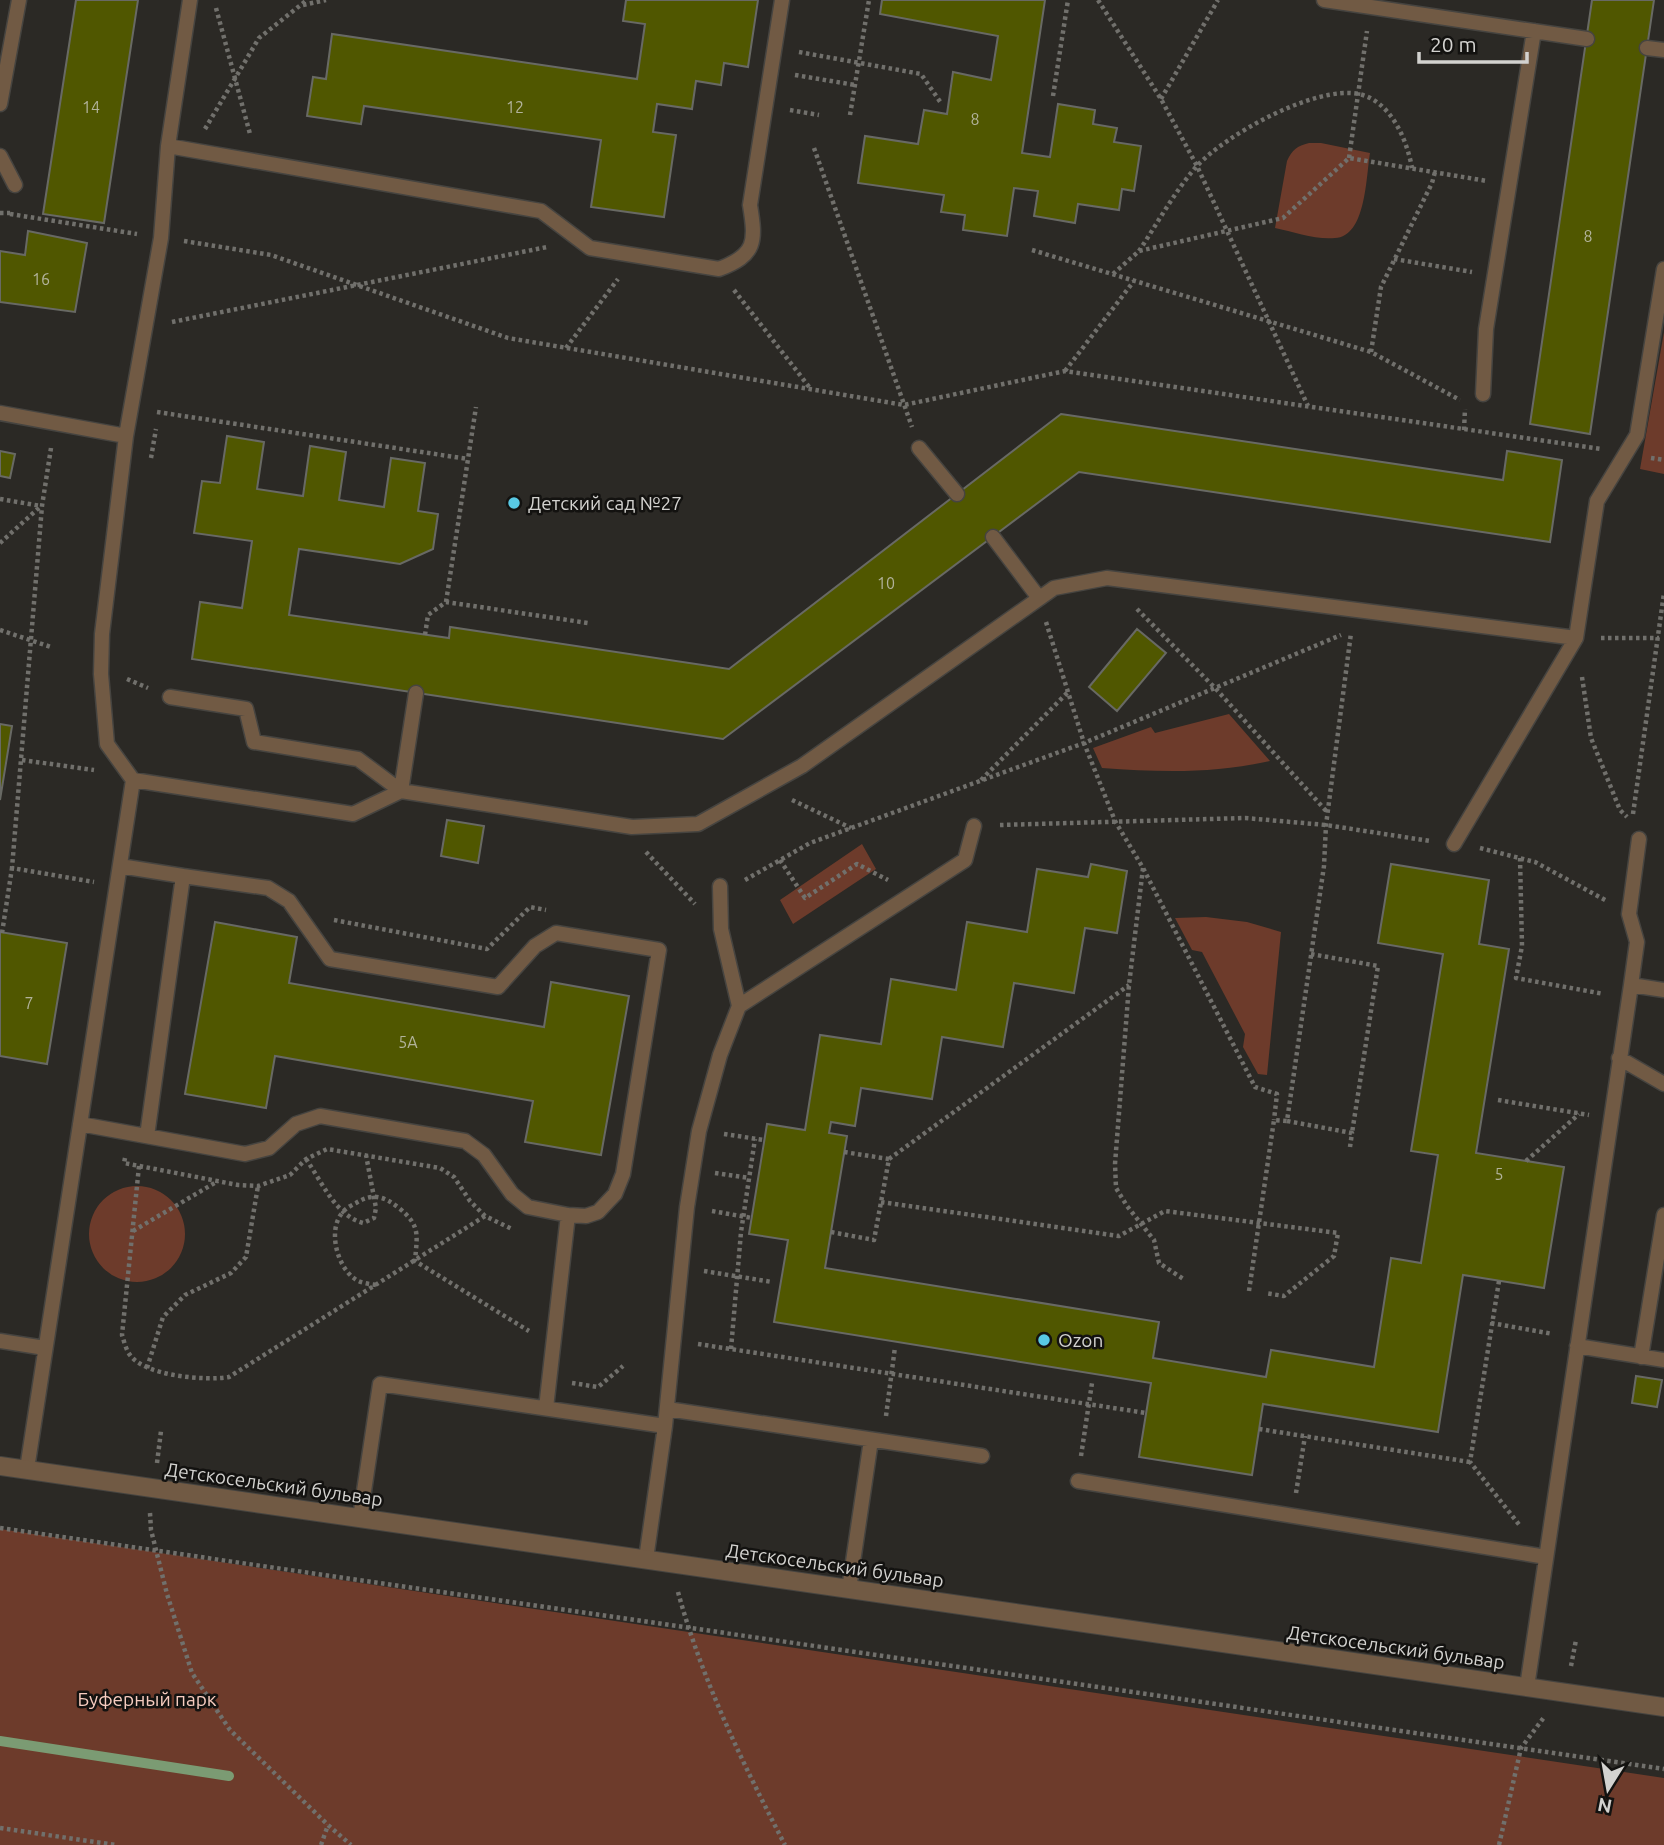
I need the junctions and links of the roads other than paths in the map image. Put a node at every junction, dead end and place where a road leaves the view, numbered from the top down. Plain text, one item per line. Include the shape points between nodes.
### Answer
1 (19, 0) edge
2 (190, 0) edge
3 (782, 0) edge
4 (1324, 0) edge
5 (1534, 31) junction
6 (1587, 38) dead end
7 (1647, 48) dead end
8 (1664, 50) edge
9 (0, 104) edge
10 (168, 146) junction
11 (0, 156) edge
12 (15, 185) dead end
13 (1664, 269) edge
14 (1483, 394) dead end
15 (0, 413) edge
16 (126, 436) junction
17 (919, 447) road end
18 (957, 494) dead end
19 (993, 537) dead end
20 (1039, 598) junction
21 (1576, 638) junction
22 (416, 693) dead end
23 (170, 697) dead end
24 (133, 780) junction
25 (401, 791) junction
26 (974, 826) road end
27 (1639, 839) dead end
28 (1454, 844) road end
29 (120, 866) junction
30 (183, 876) junction
31 (720, 886) dead end
32 (1664, 990) edge
33 (1630, 992) junction
34 (739, 1006) junction
35 (1619, 1058) junction
36 (1664, 1084) edge
37 (80, 1124) junction
38 (147, 1136) junction
39 (568, 1215) junction
40 (1664, 1215) edge
41 (0, 1341) edge
42 (1578, 1342) junction
43 (45, 1348) junction
44 (1641, 1357) junction
45 (1664, 1360) edge
46 (546, 1408) junction
47 (667, 1409) junction
48 (665, 1426) junction
49 (876, 1440) junction
50 (982, 1456) dead end
51 (0, 1466) edge
52 (27, 1469) junction
53 (1078, 1481) road end
54 (360, 1518) junction
55 (1546, 1557) junction
56 (646, 1559) junction
57 (849, 1589) junction
58 (1527, 1687) junction
59 (1664, 1707) edge

1 - 9 lane
2 - 10 lane
3 - 10 lane via 750,205 755,234 749,251 738,262 719,269 590,248 541,211
4 - 5 lane
5 - 6 lane
5 - 14 lane via 1486,330
7 - 8 lane
10 - 16 lane via 161,238
11 - 12 lane
13 - 21 lane via 1637,435 1597,501
15 - 16 lane
16 - 24 lane via 101,674 107,744
17 - 18 lane
19 - 20 lane
20 - 21 lane via 1054,588 1107,578
20 - 25 lane via 802,766 698,824 632,827
21 - 28 lane
22 - 25 lane
23 - 25 lane via 247,709 254,742 358,759
24 - 25 lane via 352,814
24 - 29 lane
26 - 34 lane via 965,860
27 - 33 lane via 1629,914 1637,942
29 - 30 lane
29 - 37 lane
30 - 38 lane
30 - 39 lane via 268,888 289,901 330,959 498,986 535,946 556,933 659,950 623,1174 615,1194 598,1212
31 - 34 lane via 721,924
32 - 33 lane
33 - 35 lane
34 - 47 lane via 699,1131
35 - 36 lane
35 - 42 lane
37 - 38 lane
37 - 43 lane
38 - 39 lane via 245,1154 269,1148 296,1124 320,1116 465,1141 484,1155 512,1194 528,1207
39 - 46 lane
40 - 44 lane
41 - 43 lane
42 - 44 lane
42 - 55 lane
43 - 52 lane
44 - 45 lane
46 - 48 lane
46 - 54 lane via 380,1384
47 - 48 lane
47 - 49 lane
48 - 56 lane
49 - 50 lane
49 - 57 lane
51 - 52 street, Детскосельский бульвар
52 - 54 street, Детскосельский бульвар
53 - 55 lane
54 - 56 street, Детскосельский бульвар
55 - 58 lane
56 - 57 street, Детскосельский бульвар
57 - 58 street, Детскосельский бульвар
58 - 59 street, Детскосельский бульвар

